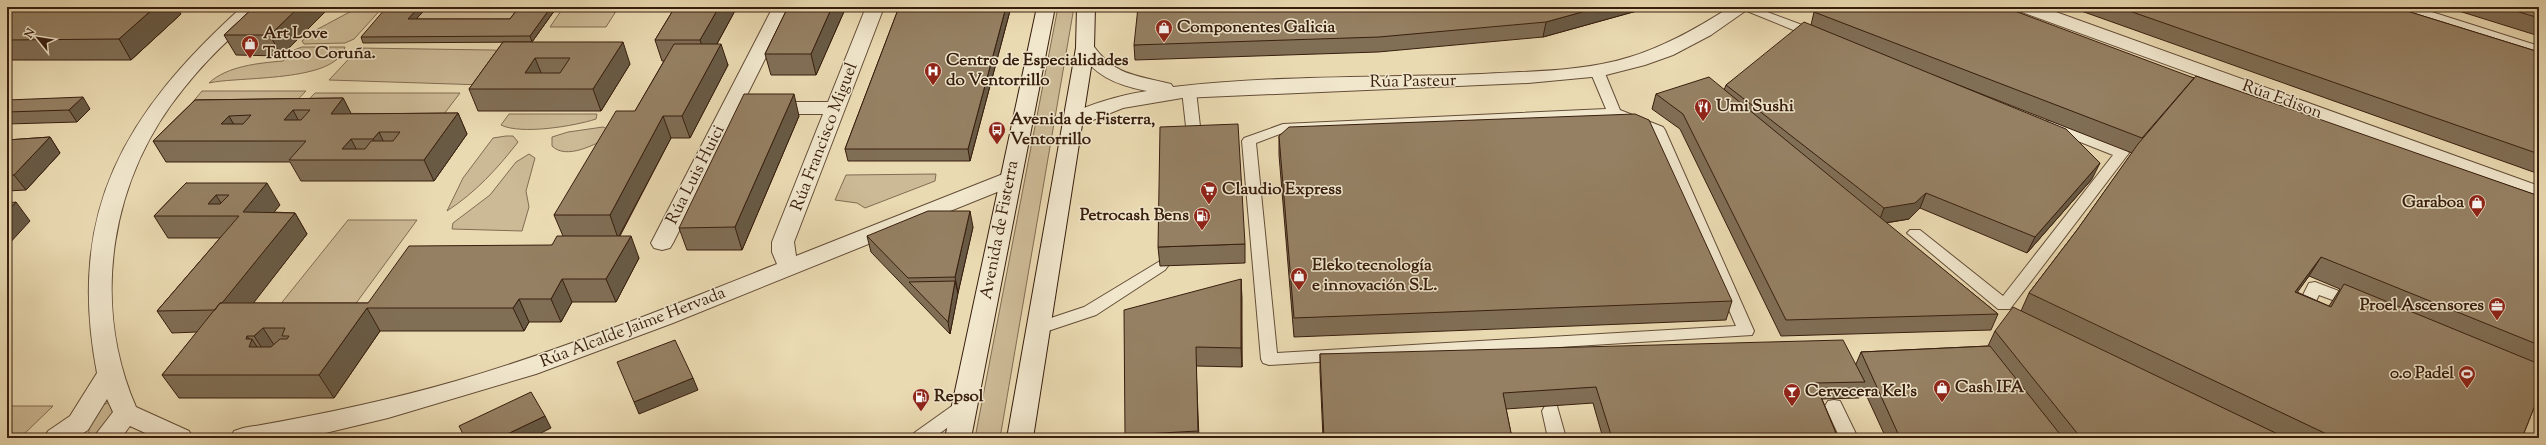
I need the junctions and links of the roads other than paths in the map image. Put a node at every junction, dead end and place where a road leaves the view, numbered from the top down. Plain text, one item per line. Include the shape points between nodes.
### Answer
1 (253, 7) edge
2 (782, 7) edge
3 (875, 7) edge
4 (1086, 7) edge
5 (1743, 7) edge
6 (2025, 7) edge
7 (2398, 7) edge
8 (1042, 12) edge
9 (1828, 39) edge
10 (1085, 48) junction
11 (2539, 52) edge
12 (1597, 71) junction
13 (1189, 91) junction
14 (731, 108) junction
15 (836, 108) junction
16 (1614, 113) junction
17 (2034, 118) edge
18 (1073, 122) junction
19 (1195, 144) edge
20 (1010, 179) junction
21 (2539, 193) edge
22 (1915, 233) dead end
23 (662, 243) dead end
24 (1160, 266) edge
25 (790, 267) junction
26 (2366, 308) edge
27 (2302, 313) edge
28 (1039, 328) junction
29 (110, 374) junction
30 (965, 406) junction
31 (1834, 406) dead end
32 (1551, 411) dead end
33 (126, 413) junction
34 (81, 430) edge
35 (57, 438) edge
36 (106, 438) edge
37 (180, 438) edge
38 (245, 438) edge
39 (920, 438) edge
40 (958, 438) edge
41 (1020, 438) edge
42 (1557, 438) edge
43 (1848, 438) edge

1 - 29 street via 219,38 166,97 121,175 106,217 99,260 98,302
2 - 14 street, Rúa Luis Huici
3 - 15 street, Rúa Francisco Miguel
4 - 10 street
5 - 9 lane
5 - 12 street, Rúa Pasteur via 1672,49 1639,61
6 - 21 street, Rúa Edison
7 - 11 street
8 - 20 street, Avenida de Fisterra
10 - 13 street via 1092,60 1104,71 1122,80
10 - 18 street
12 - 13 street, Rúa Pasteur via 1517,78 1338,83
12 - 16 lane
13 - 18 street, Rúa Pasteur via 1120,101 1099,108
13 - 19 lane
14 - 15 street, Rúa Luis Huici
14 - 23 street, Rúa Luis Huici
15 - 25 street, Rúa Francisco Miguel via 783,242 783,252
16 - 16 lane via 1658,130 1746,331 1269,359 1249,141 1283,128
17 - 22 lane via 2122,153 2004,305
18 - 28 street
20 - 25 street, Rúa Alcalde Jaime Hervada
20 - 30 street, Avenida de Fisterra
24 - 28 lane via 1090,311
25 - 38 street, Rúa Alcalde Jaime Hervada via 591,346 503,377 340,421
26 - 27 lane via 2315,287
28 - 41 street
29 - 33 street
29 - 34 street
30 - 39 lane
30 - 40 street, Avenida de Fisterra
31 - 43 lane
32 - 42 lane
33 - 36 street
33 - 37 street
34 - 35 street

